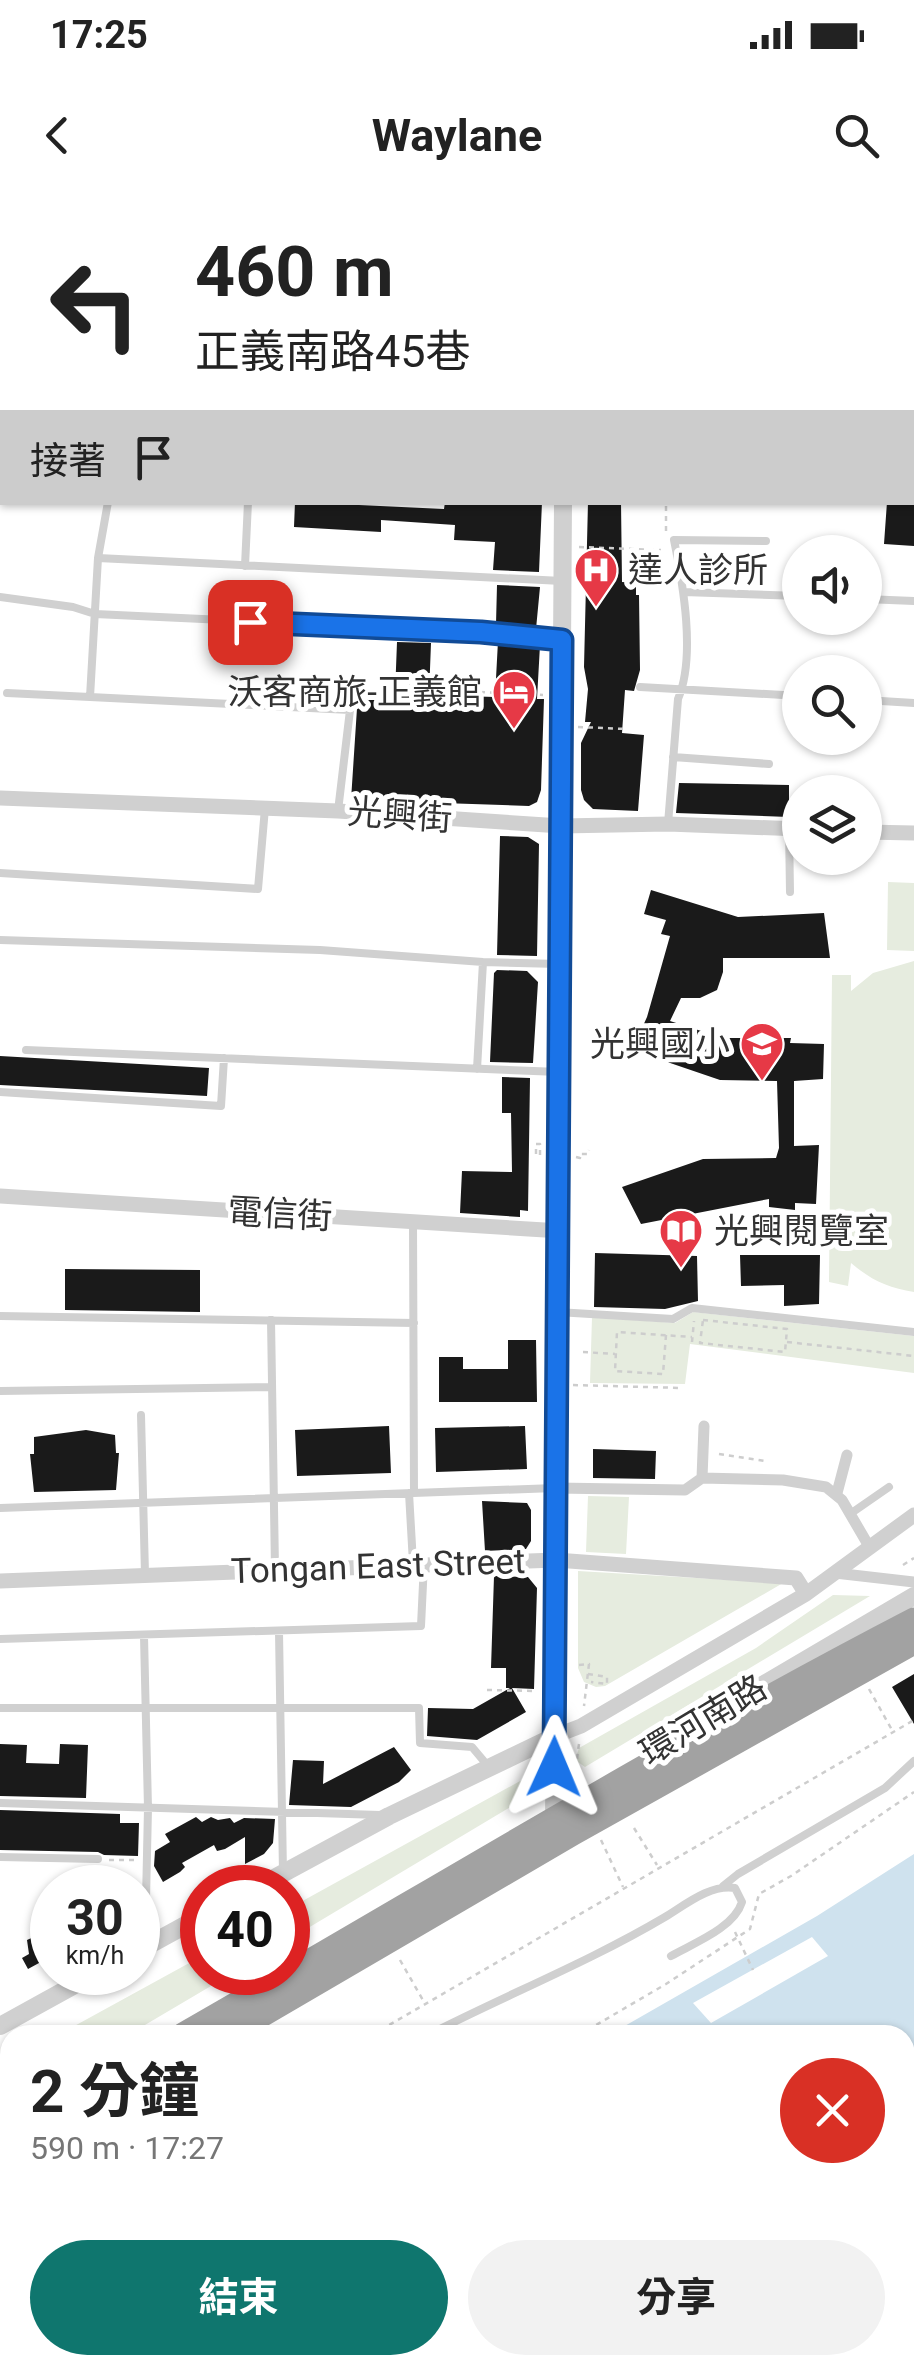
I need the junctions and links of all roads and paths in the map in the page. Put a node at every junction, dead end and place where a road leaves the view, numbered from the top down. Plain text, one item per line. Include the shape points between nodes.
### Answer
1 (107, 505) edge
2 (248, 505) edge
3 (563, 505) edge
4 (666, 505) edge
5 (766, 542) dead end
6 (563, 546) junction
7 (666, 551) junction
8 (676, 551) junction
9 (98, 558) junction
10 (245, 566) junction
11 (562, 582) junction
12 (684, 592) junction
13 (782, 595) edge
14 (0, 597) edge
15 (882, 600) edge
16 (914, 601) edge
17 (95, 614) junction
18 (562, 640) junction
19 (640, 687) dead end
20 (682, 690) junction
21 (460, 691) dead end
22 (6, 693) dead end
23 (782, 695) edge
24 (562, 696) junction
25 (90, 697) junction
26 (882, 701) edge
27 (914, 703) edge
28 (562, 726) junction
29 (627, 729) dead end
30 (674, 757) junction
31 (769, 764) dead end
32 (0, 798) edge
33 (266, 808) junction
34 (338, 811) junction
35 (668, 824) junction
36 (561, 826) junction
37 (782, 829) edge
38 (882, 832) edge
39 (914, 833) edge
40 (0, 872) edge
41 (791, 875) edge
42 (790, 892) dead end
43 (0, 940) edge
44 (483, 962) junction
45 (559, 964) junction
46 (26, 1050) dead end
47 (224, 1058) junction
48 (477, 1069) junction
49 (559, 1072) junction
50 (0, 1092) edge
51 (534, 1144) dead end
52 (540, 1156) dead end
53 (0, 1196) edge
54 (413, 1222) junction
55 (560, 1231) junction
56 (695, 1310) dead end
57 (557, 1312) junction
58 (0, 1316) edge
59 (270, 1320) junction
60 (414, 1323) junction
61 (701, 1332) junction
62 (914, 1332) edge
63 (666, 1335) junction
64 (692, 1336) junction
65 (786, 1342) junction
66 (583, 1352) dead end
67 (616, 1354) junction
68 (914, 1356) edge
69 (557, 1385) junction
70 (272, 1386) junction
71 (682, 1388) dead end
72 (0, 1391) edge
73 (141, 1415) dead end
74 (704, 1426) dead end
75 (724, 1455) dead end
76 (847, 1455) dead end
77 (765, 1461) dead end
78 (702, 1478) junction
79 (889, 1487) dead end
80 (556, 1488) junction
81 (412, 1493) junction
82 (837, 1494) junction
83 (273, 1500) junction
84 (143, 1505) junction
85 (0, 1508) edge
86 (850, 1514) junction
87 (914, 1515) edge
88 (870, 1548) junction
89 (556, 1560) junction
90 (419, 1563) junction
91 (275, 1569) junction
92 (835, 1573) junction
93 (145, 1574) junction
94 (0, 1581) edge
95 (914, 1582) edge
96 (806, 1594) junction
97 (914, 1596) edge
98 (914, 1620) edge
99 (279, 1632) junction
100 (144, 1636) junction
101 (0, 1639) edge
102 (914, 1645) edge
103 (589, 1664) dead end
104 (579, 1665) dead end
105 (588, 1674) dead end
106 (541, 1688) dead end
107 (606, 1688) dead end
108 (868, 1688) dead end
109 (486, 1690) dead end
110 (144, 1706) junction
111 (0, 1708) edge
112 (280, 1708) junction
113 (914, 1720) edge
114 (892, 1731) junction
115 (555, 1736) junction
116 (914, 1761) edge
117 (488, 1766) junction
118 (914, 1792) edge
119 (0, 1803) edge
120 (148, 1808) junction
121 (554, 1809) junction
122 (282, 1812) junction
123 (389, 1816) junction
124 (634, 1828) dead end
125 (554, 1848) junction
126 (0, 1857) edge
127 (98, 1859) joint
128 (146, 1861) junction
129 (146, 1865) edge
130 (283, 1865) edge
131 (298, 1865) edge
132 (658, 1867) junction
133 (791, 1876) dead end
134 (723, 1886) junction
135 (730, 1921) junction
136 (310, 1956) edge
137 (671, 1956) dead end
138 (400, 1960) dead end
139 (753, 1970) dead end
140 (666, 1984) dead end
141 (56, 1995) edge
142 (241, 1995) edge
143 (425, 2004) junction
144 (2, 2025) edge
145 (186, 2025) edge
146 (200, 2025) edge
147 (244, 2025) edge
148 (244, 2025) edge
149 (389, 2025) edge
150 (449, 2025) edge
151 (596, 2025) edge

1 - 9 lane
2 - 10 lane
3 - 6 street
4 - 7 path
5 - 8 lane via 674,540
6 - 7 path
6 - 11 street
7 - 8 path
8 - 12 lane
9 - 10 lane
9 - 17 lane
10 - 11 lane
11 - 18 street
12 - 13 lane
12 - 20 lane
14 - 17 lane
15 - 16 lane
17 - 18 lane
17 - 25 lane
18 - 24 street
19 - 20 lane
20 - 23 lane
20 - 30 lane
21 - 24 path
22 - 25 lane
24 - 28 street
25 - 34 lane via 350,710
26 - 27 lane
28 - 29 path
28 - 36 street
30 - 31 lane
30 - 35 lane
32 - 33 street, 光興街
33 - 34 street, 光興街
33 - 40 lane via 258,889
34 - 36 street, 光興街
35 - 36 street, 光興街
35 - 37 street, 光興街
36 - 45 street
38 - 39 street
41 - 42 lane
43 - 44 lane
44 - 45 lane
44 - 48 lane
45 - 49 street
46 - 47 lane
47 - 48 lane
47 - 50 lane via 221,1106
48 - 49 lane
49 - 55 street
51 - 52 path via 540,1144
53 - 54 street, 電信街
54 - 55 street, 電信街
54 - 60 lane
55 - 57 street
56 - 64 path
57 - 62 lane via 674,1319 692,1308
57 - 69 street
58 - 59 lane
59 - 60 lane
59 - 70 lane
60 - 81 lane
61 - 64 path
61 - 65 path via 700,1343 785,1352
61 - 65 path via 702,1320 787,1329
63 - 64 path
63 - 67 path via 618,1332
63 - 67 path via 663,1374 615,1372
65 - 68 path
66 - 67 path
69 - 71 path
69 - 80 street
70 - 72 lane
70 - 83 lane
73 - 84 lane
74 - 78 street
75 - 77 path
76 - 82 street
78 - 80 street via 685,1490
78 - 82 street via 782,1480
79 - 86 lane
80 - 81 lane
80 - 89 street
81 - 83 lane
81 - 90 lane
82 - 86 street
83 - 84 lane
83 - 91 lane
84 - 85 lane
84 - 93 lane
86 - 88 street
87 - 88 street
88 - 92 street
89 - 90 street, Tongan East Street
89 - 96 street, Tongan East Street via 796,1578
89 - 115 street
90 - 91 street, Tongan East Street
90 - 99 lane via 421,1626
91 - 93 street, Tongan East Street
92 - 95 street
92 - 96 street
93 - 94 street, Tongan East Street
96 - 115 street
97 - 121 street, 環河南路
98 - 146 highway
99 - 100 lane
99 - 112 lane
100 - 101 lane
100 - 110 lane
102 - 125 street
102 - 148 highway
103 - 104 path
105 - 107 path via 608,1677 606,1684 591,1682 592,1675 607,1677
106 - 109 path
108 - 114 path
110 - 111 lane
110 - 112 lane
110 - 120 lane
112 - 117 lane via 419,1708 420,1743 472,1747
112 - 122 lane
113 - 114 path
114 - 132 path
115 - 117 street
115 - 121 street
116 - 134 lane via 885,1788
117 - 123 street
118 - 133 path
119 - 120 lane
120 - 122 lane
120 - 128 lane
121 - 125 street
121 - 136 street, 環河南路
122 - 123 lane
122 - 130 lane
123 - 131 street
124 - 132 path
125 - 147 street
126 - 127 lane
127 - 128 path
128 - 129 lane
132 - 143 path
134 - 135 lane via 734,1888 742,1902
134 - 150 lane
135 - 137 lane
135 - 139 path
138 - 143 path
140 - 151 path
141 - 144 street
142 - 145 street, 環河南路
143 - 149 path

